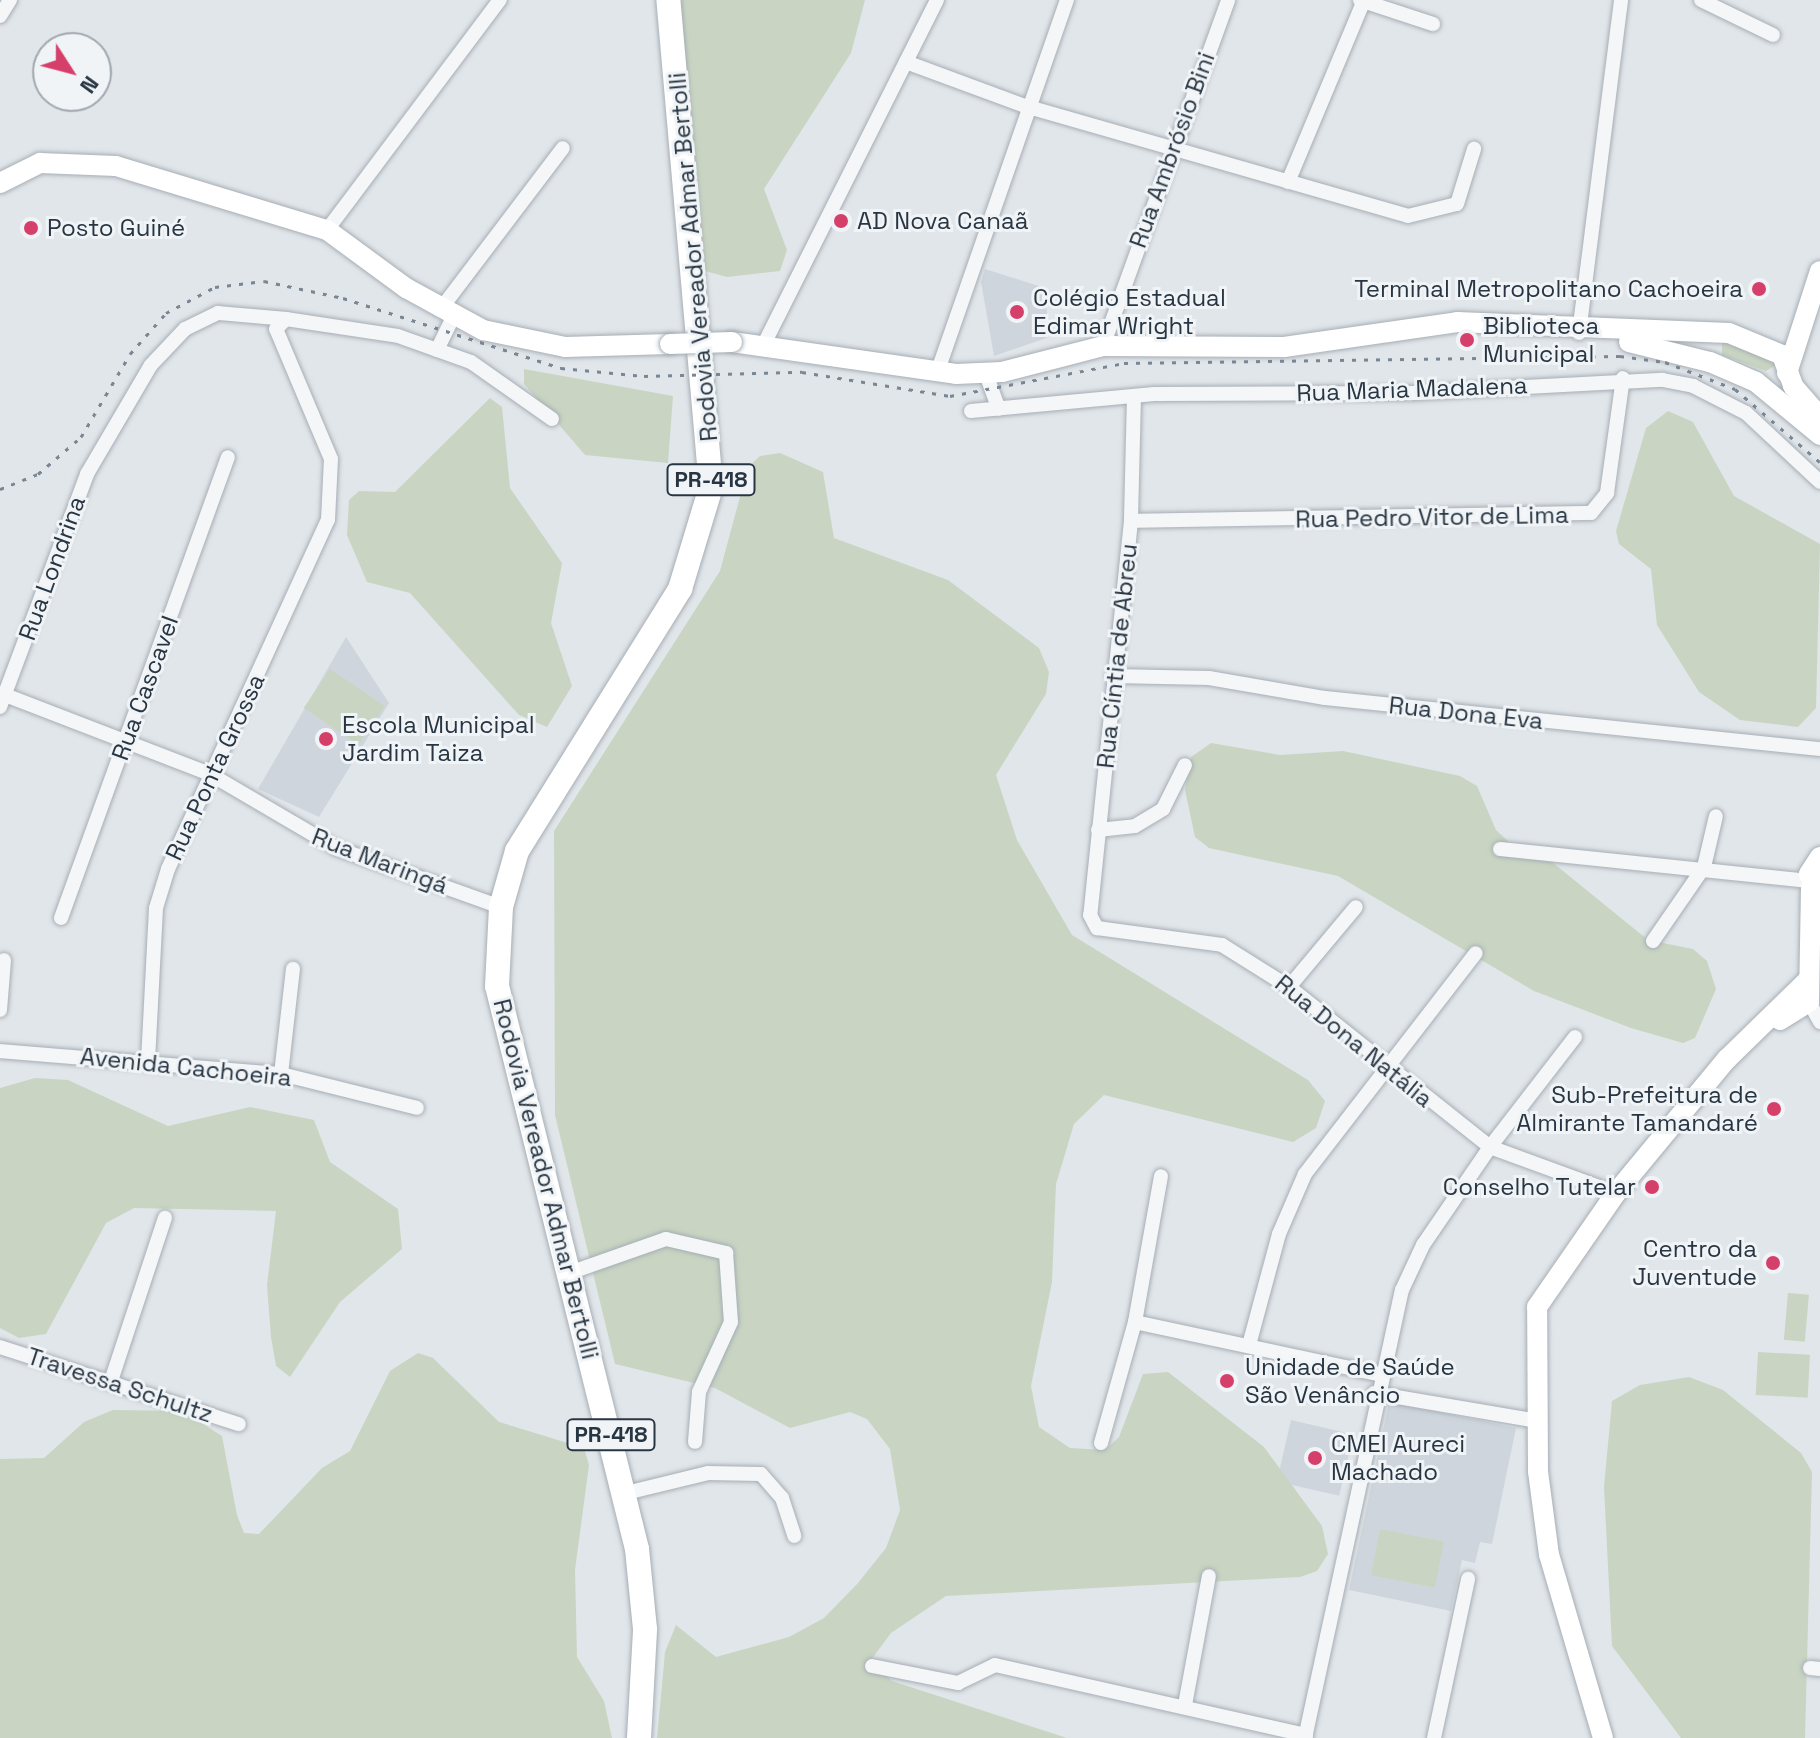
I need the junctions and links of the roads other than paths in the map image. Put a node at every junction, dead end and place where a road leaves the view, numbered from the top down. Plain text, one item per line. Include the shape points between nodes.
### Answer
1 (10, 0) edge
2 (500, 0) edge
3 (668, 0) edge
4 (937, 0) edge
5 (1067, 0) edge
6 (1228, 0) edge
7 (1362, 0) edge
8 (1621, 0) edge
9 (1701, 0) edge
10 (0, 16) edge
11 (1433, 24) dead end
12 (1773, 35) dead end
13 (906, 62) junction
14 (1025, 106) junction
15 (563, 148) dead end
16 (1474, 149) dead end
17 (1168, 150) junction
18 (3, 175) edge
19 (1288, 182) junction
20 (327, 230) junction
21 (1820, 271) edge
22 (447, 313) junction
23 (286, 319) junction
24 (1579, 331) junction
25 (1719, 334) junction
26 (765, 342) junction
27 (1103, 346) junction
28 (437, 350) junction
29 (1710, 362) junction
30 (1784, 362) junction
31 (937, 373) junction
32 (986, 374) junction
33 (1623, 378) junction
34 (1764, 386) junction
35 (1134, 396) junction
36 (999, 409) junction
37 (971, 411) dead end
38 (552, 419) dead end
39 (1818, 421) edge
40 (228, 457) dead end
41 (1820, 482) edge
42 (1131, 521) junction
43 (1113, 676) junction
44 (2, 698) edge
45 (126, 739) junction
46 (1820, 749) edge
47 (1185, 765) dead end
48 (210, 774) junction
49 (1716, 816) dead end
50 (1098, 830) junction
51 (1500, 849) dead end
52 (1820, 857) edge
53 (1704, 867) junction
54 (1813, 888) edge
55 (501, 907) junction
56 (1356, 907) dead end
57 (1090, 915) joint
58 (61, 918) dead end
59 (1816, 920) edge
60 (1653, 941) dead end
61 (1476, 953) dead end
62 (4, 960) dead end
63 (293, 969) dead end
64 (1808, 980) junction
65 (1289, 987) junction
66 (1809, 1002) junction
67 (0, 1010) edge
68 (1820, 1022) edge
69 (1575, 1037) dead end
70 (1753, 1037) junction
71 (0, 1051) edge
72 (148, 1061) junction
73 (1389, 1072) junction
74 (281, 1074) junction
75 (417, 1108) dead end
76 (1490, 1147) junction
77 (1161, 1176) dead end
78 (1616, 1193) junction
79 (165, 1218) dead end
80 (569, 1273) junction
81 (1135, 1322) junction
82 (1249, 1345) junction
83 (0, 1347) edge
84 (1378, 1374) junction
85 (111, 1381) junction
86 (1374, 1393) junction
87 (1537, 1421) junction
88 (239, 1424) dead end
89 (695, 1442) dead end
90 (1101, 1443) dead end
91 (626, 1493) junction
92 (794, 1536) dead end
93 (1209, 1576) dead end
94 (1468, 1579) dead end
95 (872, 1666) dead end
96 (1185, 1705) junction
97 (1306, 1737) edge
98 (639, 1738) edge
99 (1434, 1738) edge
100 (1603, 1738) edge

1 - 10 street
2 - 20 street
3 - 55 highway, Rodovia Vereador Admar Bertolli / PR-418 via 712,445 703,534 636,665 535,812
4 - 13 street
5 - 14 street
6 - 17 street, Rua Ambrósio Bini
7 - 11 street
7 - 19 street
8 - 24 street
9 - 12 street
13 - 14 street
13 - 26 street
14 - 17 street
14 - 31 street
15 - 22 street
16 - 19 street via 1457,204 1408,216
17 - 19 street
17 - 27 street, Rua Ambrósio Bini
18 - 20 main road via 40,163 91,161
20 - 22 main road
21 - 30 main road via 1800,338
22 - 26 main road, bridge via 522,341
22 - 28 street
23 - 28 street, Rua Londrina via 398,336
23 - 44 street, Rua Londrina via 218,313 185,329 151,365 87,474
23 - 48 street, Rua Ponta Grossa via 276,341 331,459 334,487 328,520
24 - 25 main road
24 - 27 main road via 1487,321 1284,347
24 - 29 main road
25 - 29 main road via 1707,347
25 - 30 main road
26 - 31 main road
27 - 32 main road
28 - 38 street, Rua Londrina via 507,382
29 - 34 main road
30 - 34 main road
30 - 39 main road
31 - 32 main road
32 - 36 street
33 - 35 street, Rua Maria Madalena via 1412,393
33 - 41 street, Rua Maria Madalena via 1693,386 1722,398
33 - 42 street, Rua Pedro Vitor de Lima via 1607,493 1591,513
34 - 39 main road
35 - 36 street, Rua Maria Madalena
35 - 42 street, Rua Cíntia de Abreu
36 - 37 street, Rua Maria Madalena
40 - 45 street, Rua Cascavel
42 - 43 street, Rua Cíntia de Abreu
43 - 46 street, Rua Dona Eva via 1209,678 1325,698
43 - 50 street, Rua Cíntia de Abreu
44 - 45 street, Rua Maringá
45 - 48 street, Rua Maringá
45 - 58 street, Rua Cascavel
47 - 50 street via 1163,809 1135,826
48 - 55 street, Rua Maringá via 336,848
48 - 72 street, Rua Ponta Grossa via 156,908
49 - 53 street
50 - 57 street, Rua Cíntia de Abreu
51 - 53 street
52 - 54 main road
53 - 54 street
53 - 60 street
54 - 59 main road
55 - 80 highway, Rodovia Vereador Admar Bertolli / PR-418 via 499,1000
56 - 65 street
57 - 65 street, Rua Dona Natália via 1109,935 1222,945
59 - 64 main road
61 - 73 street
62 - 67 street
63 - 74 street
64 - 66 main road
64 - 70 main road
65 - 73 street, Rua Dona Natália
66 - 68 street
66 - 70 main road
69 - 76 street
70 - 78 main road
71 - 72 street, Avenida Cachoeira
72 - 74 street, Avenida Cachoeira
73 - 76 street, Rua Dona Natália
73 - 82 street via 1305,1174 1279,1234
74 - 75 street, Avenida Cachoeira
76 - 78 street, Rua Dona Natália
76 - 84 street via 1423,1245
77 - 81 street
78 - 87 main road via 1537,1307
79 - 85 street
80 - 89 street via 666,1239 726,1253 731,1322 699,1392
80 - 91 highway, Rodovia Vereador Admar Bertolli / PR-418
81 - 82 street
81 - 90 street
82 - 84 street
83 - 85 street, Travessa Schultz
84 - 86 street
85 - 88 street, Travessa Schultz
86 - 87 street
86 - 97 street
87 - 100 main road via 1549,1555
91 - 92 street via 708,1473 761,1474 782,1498
91 - 98 highway, Rodovia Vereador Admar Bertolli / PR-418 via 644,1595
93 - 96 street
94 - 99 street
95 - 96 street via 958,1683 995,1665
96 - 97 street

